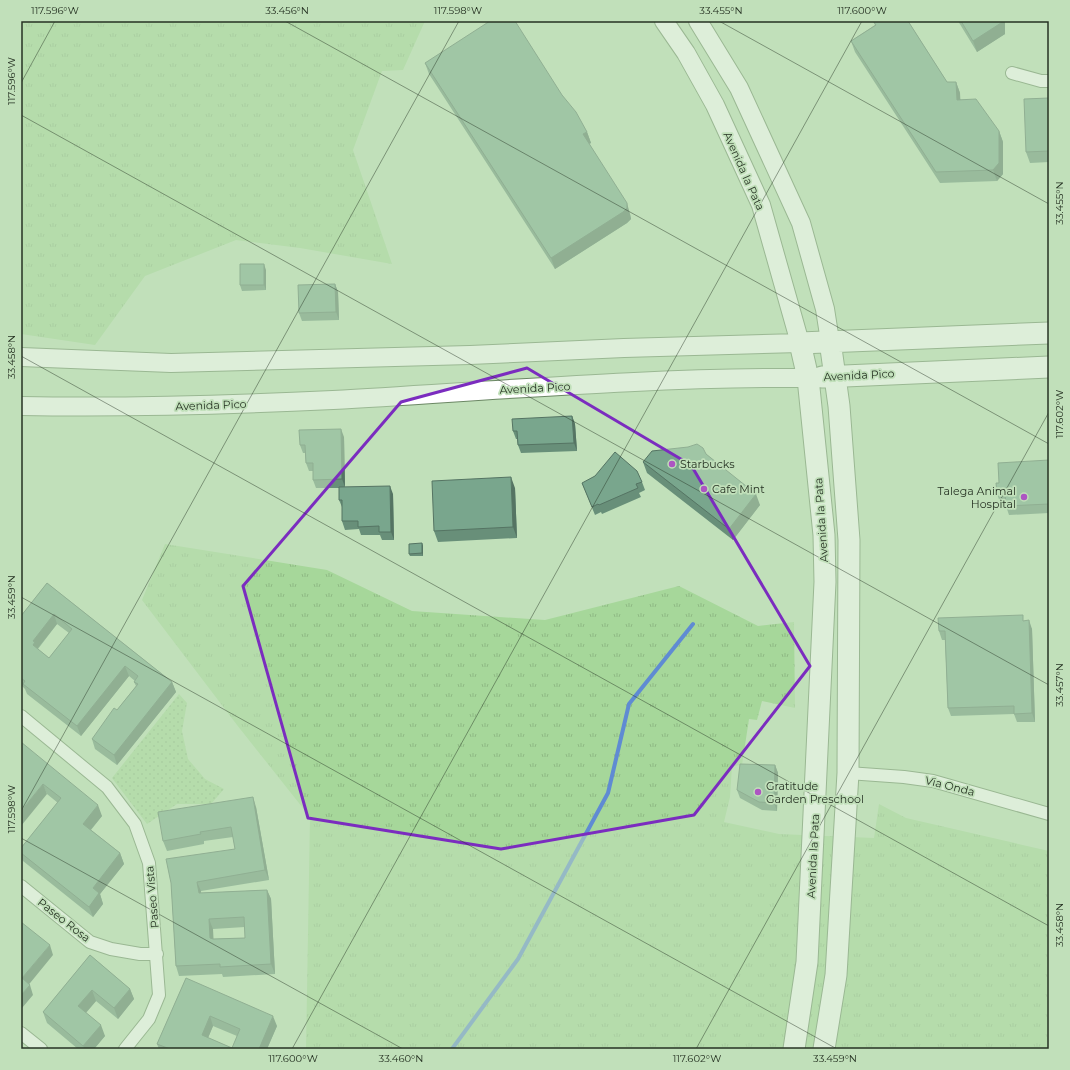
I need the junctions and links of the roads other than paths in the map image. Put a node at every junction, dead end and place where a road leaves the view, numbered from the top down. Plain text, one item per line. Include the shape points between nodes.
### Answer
1 (664, 21) edge
2 (698, 21) edge
3 (1012, 73) dead end
4 (1049, 81) edge
5 (1049, 333) edge
6 (830, 341) junction
7 (800, 343) junction
8 (21, 357) edge
9 (1049, 367) edge
10 (835, 376) junction
11 (808, 378) junction
12 (21, 406) edge
13 (21, 716) edge
14 (820, 724) junction
15 (848, 773) junction
16 (1049, 814) edge
17 (21, 886) edge
18 (157, 954) junction
19 (21, 1033) edge
20 (41, 1049) edge
21 (125, 1049) edge
22 (794, 1049) edge
23 (824, 1049) edge

1 - 7 main road, Avenida la Pata via 686,53 715,105 761,205
2 - 6 main road via 739,88 801,223 825,309
3 - 4 street
5 - 6 highway
6 - 7 highway
6 - 10 highway
7 - 8 main road via 171,363
7 - 11 highway, Avenida la Pata
9 - 10 highway, Avenida Pico
10 - 11 highway, Avenida Pico
10 - 15 highway via 849,540
11 - 12 main road, Avenida Pico via 659,380 224,405 116,408
11 - 14 highway, Avenida la Pata via 824,535
13 - 18 street, Paseo Vista via 108,787 135,824 149,863
14 - 15 highway via 833,730 832,763
14 - 22 highway, Avenida la Pata via 807,962
15 - 16 street, Via Onda via 933,781
15 - 23 highway via 836,974
17 - 18 street, Paseo Rosa via 90,942 111,950
18 - 21 street, Paseo Vista via 158,995 149,1019
19 - 20 street

